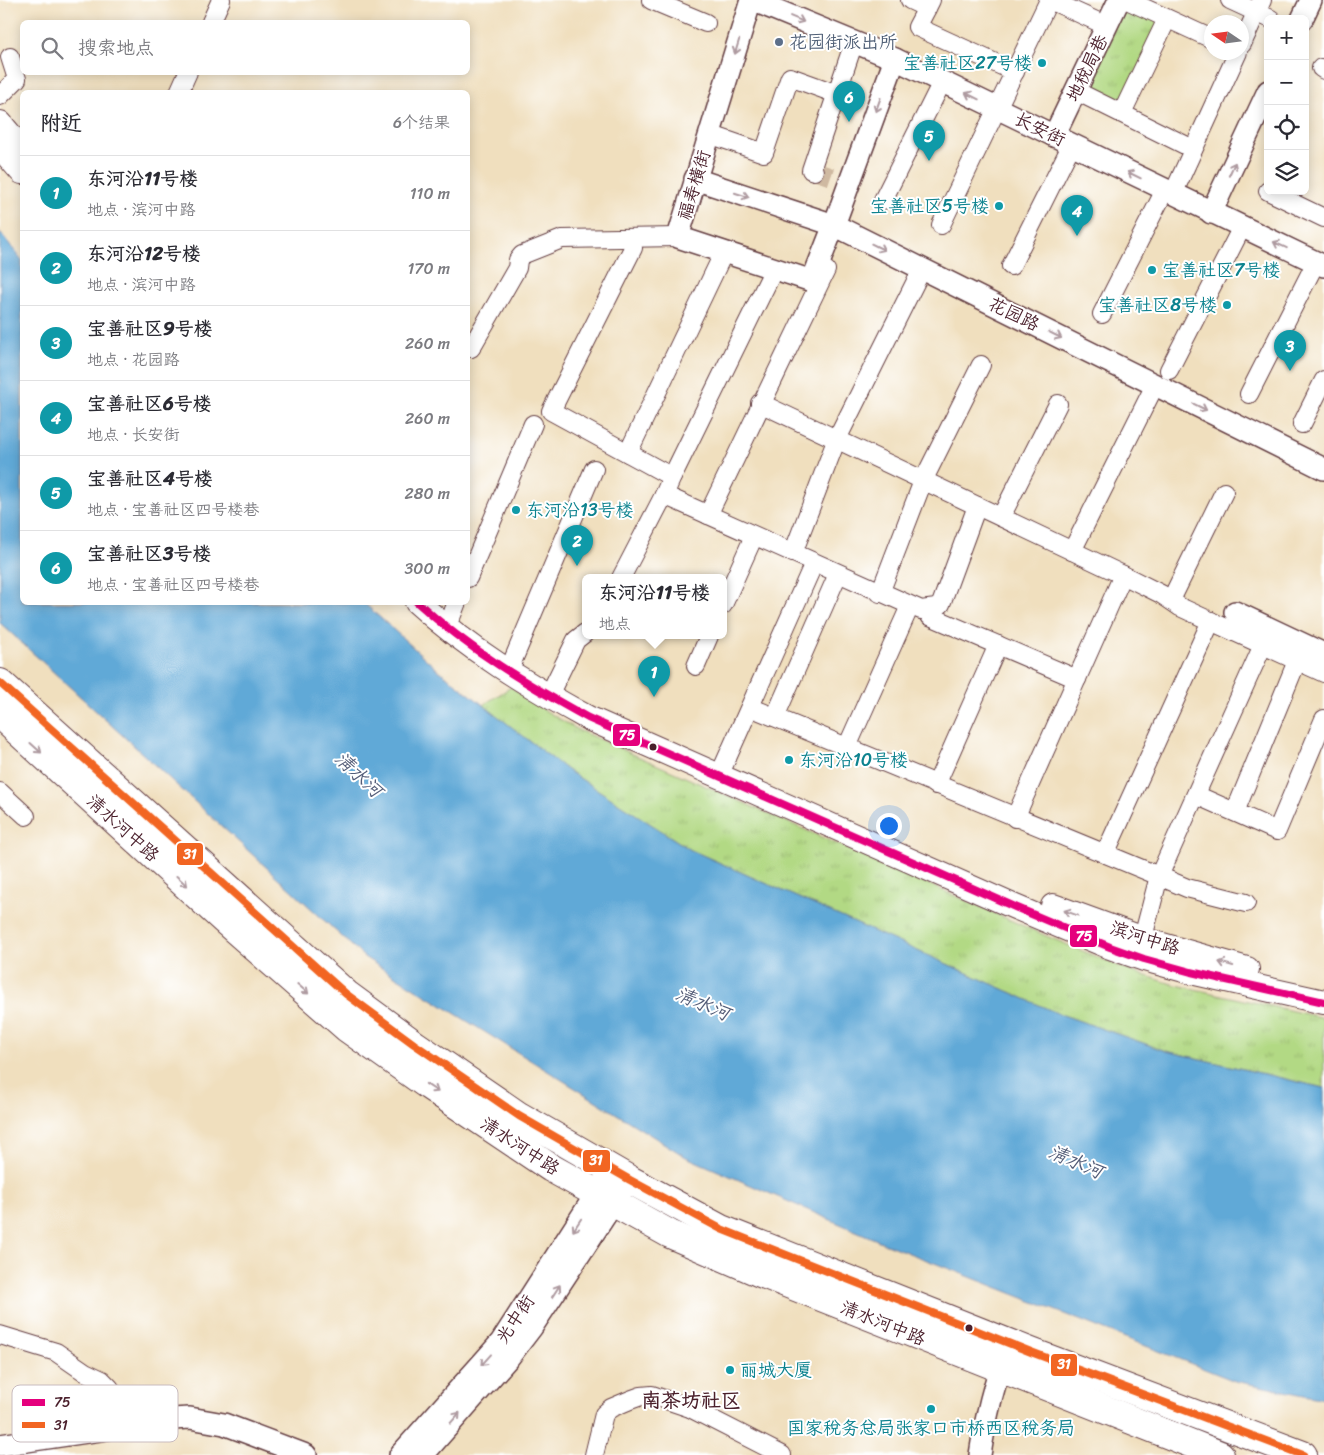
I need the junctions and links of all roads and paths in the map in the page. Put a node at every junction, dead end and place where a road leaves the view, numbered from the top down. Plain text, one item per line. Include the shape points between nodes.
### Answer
1 (221, 0) edge
2 (651, 0) edge
3 (752, 0) edge
4 (910, 0) edge
5 (1050, 0) edge
6 (1119, 0) edge
7 (1127, 0) edge
8 (1230, 0) edge
9 (1311, 0) edge
10 (929, 4) edge
11 (1263, 10) edge
12 (1304, 15) edge
13 (1167, 19) junction
14 (212, 20) edge
15 (706, 23) dead end
16 (1107, 26) junction
17 (1249, 33) edge
18 (1204, 35) edge
19 (854, 42) junction
20 (10, 57) dead end
21 (895, 59) junction
22 (1234, 60) edge
23 (1014, 72) junction
24 (187, 75) edge
25 (942, 82) junction
26 (180, 90) edge
27 (1076, 91) junction
28 (837, 94) junction
29 (0, 96) edge
30 (1264, 100) edge
31 (997, 108) junction
32 (1122, 113) junction
33 (0, 123) edge
34 (709, 134) junction
35 (1063, 140) junction
36 (0, 147) edge
37 (20, 148) edge
38 (1194, 148) junction
39 (20, 170) edge
40 (814, 171) dead end
41 (695, 179) junction
42 (1169, 192) junction
43 (1276, 195) edge
44 (884, 200) dead end
45 (1211, 213) junction
46 (1324, 218) edge
47 (834, 225) junction
48 (941, 225) dead end
49 (1242, 227) junction
50 (678, 237) junction
51 (633, 248) dead end
52 (724, 252) junction
53 (1320, 264) edge
54 (1011, 266) dead end
55 (774, 269) junction
56 (922, 269) junction
57 (819, 275) junction
58 (1102, 314) dead end
59 (472, 348) dead end
60 (981, 365) dead end
61 (1162, 377) junction
62 (1324, 380) edge
63 (1249, 394) dead end
64 (760, 404) junction
65 (1058, 404) dead end
66 (533, 424) dead end
67 (1302, 424) dead end
68 (836, 441) junction
69 (628, 453) junction
70 (594, 469) dead end
71 (1324, 469) edge
72 (672, 477) junction
73 (923, 481) junction
74 (1224, 492) dead end
75 (664, 495) junction
76 (977, 506) junction
77 (708, 515) junction
78 (1001, 517) junction
79 (754, 536) junction
80 (1072, 551) junction
81 (793, 553) junction
82 (814, 563) junction
83 (470, 573) edge
84 (623, 574) edge
85 (838, 574) junction
86 (1123, 575) junction
87 (880, 592) junction
88 (727, 596) edge
89 (1170, 600) junction
90 (427, 605) edge
91 (910, 606) junction
92 (928, 610) junction
93 (447, 611) edge
94 (1235, 612) dead end
95 (1211, 621) junction
96 (582, 635) edge
97 (708, 639) edge
98 (998, 645) junction
99 (1264, 645) junction
100 (1324, 654) edge
101 (1297, 661) junction
102 (511, 666) junction
103 (696, 666) dead end
104 (1324, 673) edge
105 (1077, 679) junction
106 (0, 683) edge
107 (551, 691) junction
108 (750, 706) junction
109 (0, 714) edge
110 (775, 717) junction
111 (1324, 719) edge
112 (846, 747) junction
113 (722, 770) junction
114 (936, 784) junction
115 (0, 792) edge
116 (1196, 795) junction
117 (1235, 812) junction
118 (26, 816) dead end
119 (1015, 818) junction
120 (1105, 854) junction
121 (1159, 876) junction
122 (1246, 903) dead end
123 (1140, 948) junction
124 (1324, 987) edge
125 (1324, 1002) edge
126 (621, 1174) junction
127 (606, 1198) junction
128 (0, 1335) edge
129 (1017, 1346) junction
130 (1006, 1372) junction
131 (107, 1385) edge
132 (178, 1419) edge
133 (15, 1442) edge
134 (0, 1444) edge
135 (306, 1455) edge
136 (400, 1455) edge
137 (423, 1455) edge
138 (594, 1455) edge
139 (782, 1455) edge
140 (980, 1455) edge
141 (992, 1455) edge
142 (1220, 1455) edge
143 (1303, 1455) edge

1 - 14 street
2 - 15 street
3 -> 19 street, 长安街
3 -> 34 street, 福寿横街
4 - 10 street
5 - 16 street
5 - 23 street
6 - 16 street, 地税局巷
7 - 13 street
8 - 11 street
9 - 12 street
10 - 23 street via 917,27
11 - 17 street
13 - 18 street
13 - 32 street
16 - 27 street, 地税局巷
19 - 21 street, 长安街
19 - 28 street
20 - 29 street via 17,79
21 - 25 street, 长安街
21 -> 47 street
22 - 38 street
23 - 31 street
24 - 26 street
31 -> 25 street, 长安街
25 - 44 street
27 - 32 street
27 - 35 street, 地税局巷
28 - 34 street via 790,77 764,153
28 - 40 street via 811,170
45 -> 30 street
31 - 35 street, 长安街
31 - 48 street
32 - 38 street
33 - 37 main road
34 - 41 street, 福寿横街
42 -> 35 street, 长安街
35 - 54 street
36 - 39 main road
38 - 42 street
41 -> 47 street, 花园路
41 - 50 street, 福寿横街
42 - 45 street, 长安街
42 - 58 street
43 - 46 street
45 - 49 street, 长安街
47 -> 56 street, 花园路
47 - 57 street
53 -> 49 street, 长安街
49 - 61 street
50 - 52 street, 福寿横街
50 - 59 street via 562,239 522,255
51 - 69 street via 551,411
52 - 55 street, 福寿横街
52 - 69 street
53 - 63 street
55 - 57 street, 福寿横街
55 - 72 street
56 -> 61 street, 花园路
56 - 68 street
57 - 64 street
60 - 73 street
61 -> 71 street, 花园路
61 - 80 street
62 - 67 street
64 - 68 street
64 - 77 street
65 - 78 street
66 - 83 street
68 - 73 street
68 - 81 street
69 - 72 street
70 - 102 street
72 - 75 street
73 - 76 street
73 - 87 street
74 - 89 street
75 - 77 street
75 - 84 street
76 - 78 street
76 - 92 street via 941,604
77 - 79 street
78 - 80 street
79 - 81 street
79 - 88 street
80 - 86 street
81 - 82 street
82 - 85 street
82 - 108 street
85 - 87 street
85 - 110 street
86 - 89 street
86 - 105 street
87 - 91 street
89 - 95 street
90 - 93 main road, 滨河中路
91 - 92 street
91 - 112 street
92 - 98 street via 930,616
93 - 102 main road, 滨河中路
94 - 100 street
95 - 99 street
95 - 120 street
96 - 107 street via 576,640
97 - 103 street
98 - 105 street
98 - 114 street
99 - 101 street
99 - 116 street
101 - 104 street
101 - 117 street
102 - 107 main road, 滨河中路
105 - 119 street
106 - 126 main road, 清水河中路 via 346,994 519,1116
107 - 113 main road, 滨河中路 via 656,734
108 - 110 street
108 - 113 street
109 -> 127 main road, 清水河中路 via 347,1028 551,1168
110 - 112 street
111 - 117 street via 1277,830
112 - 114 street
113 - 123 main road, 滨河中路 via 1061,909
114 - 119 street
115 - 118 street
116 - 117 street
116 - 121 street
119 - 120 street
120 - 121 street
121 - 122 street via 1187,888
121 - 123 street
124 -> 123 main road, 滨河中路 via 1228,964
123 - 125 main road, 滨河中路 via 1191,972
126 - 127 street, 光中街
126 - 129 main road, 清水河中路 via 721,1229
127 - 130 main road, 清水河中路 via 670,1234
127 -> 136 street, 光中街 via 501,1342
137 -> 127 street, 光中街 via 532,1327
128 - 131 street via 56,1352
129 - 130 street
129 - 143 main road, 清水河中路
130 - 140 street via 983,1434
130 - 141 street
130 - 142 main road, 清水河中路
132 - 135 street via 224,1424
133 - 134 street
138 - 139 street via 604,1414 630,1400 652,1395 690,1408

